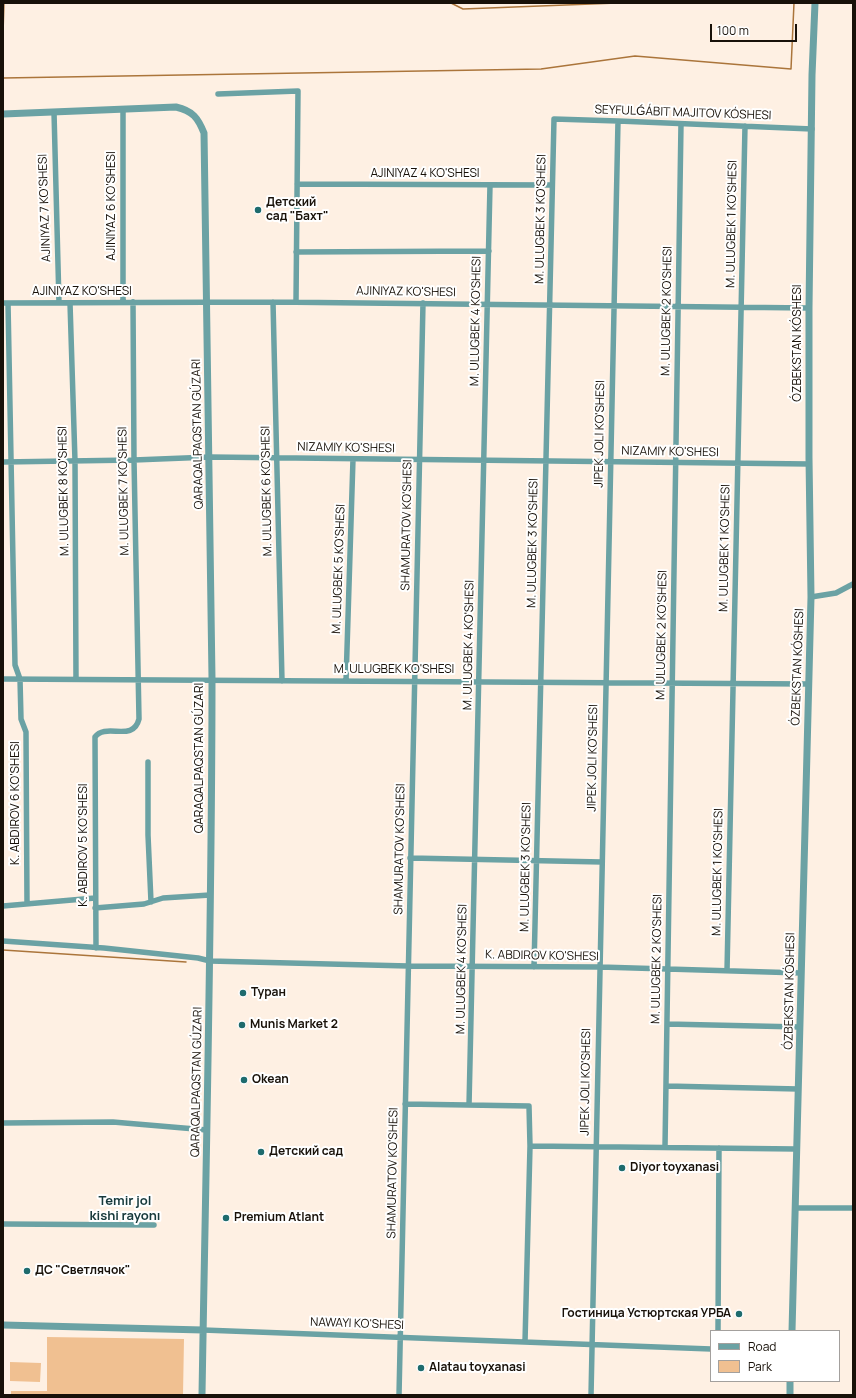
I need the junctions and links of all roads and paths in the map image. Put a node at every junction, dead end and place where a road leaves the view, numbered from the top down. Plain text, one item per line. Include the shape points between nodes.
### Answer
1 (815, 3) edge
2 (218, 94) dead end
3 (123, 109) junction
4 (54, 112) junction
5 (3, 114) edge
6 (554, 120) joint
7 (618, 121) junction
8 (680, 124) junction
9 (745, 126) junction
10 (812, 129) junction
11 (296, 184) junction
12 (552, 185) junction
13 (490, 186) junction
14 (489, 251) junction
15 (296, 252) junction
16 (123, 302) junction
17 (134, 302) junction
18 (207, 302) junction
19 (273, 302) junction
20 (296, 302) junction
21 (5, 303) edge
22 (59, 303) junction
23 (70, 303) junction
24 (423, 303) junction
25 (488, 304) junction
26 (550, 305) junction
27 (614, 305) junction
28 (678, 306) junction
29 (741, 307) junction
30 (809, 308) junction
31 (210, 457) junction
32 (277, 458) junction
33 (353, 459) junction
34 (134, 460) junction
35 (419, 460) junction
36 (484, 460) junction
37 (75, 461) junction
38 (546, 461) junction
39 (3, 462) edge
40 (10, 462) junction
41 (611, 462) junction
42 (675, 463) junction
43 (738, 463) junction
44 (809, 464) junction
45 (853, 584) edge
46 (811, 597) junction
47 (3, 679) edge
48 (20, 679) junction
49 (76, 679) junction
50 (212, 679) junction
51 (138, 680) junction
52 (282, 680) junction
53 (346, 681) junction
54 (414, 681) junction
55 (479, 682) junction
56 (541, 682) junction
57 (606, 682) junction
58 (672, 683) junction
59 (733, 683) junction
60 (809, 684) junction
61 (94, 743) joint
62 (148, 762) dead end
63 (410, 858) junction
64 (475, 859) junction
65 (537, 861) junction
66 (602, 862) junction
67 (210, 895) junction
68 (95, 898) junction
69 (152, 902) junction
70 (27, 904) junction
71 (3, 906) edge
72 (95, 908) junction
73 (3, 941) edge
74 (96, 948) junction
75 (210, 961) junction
76 (408, 966) junction
77 (473, 966) junction
78 (534, 967) junction
79 (600, 967) junction
80 (668, 969) junction
81 (726, 971) junction
82 (801, 973) junction
83 (667, 1024) junction
84 (800, 1027) junction
85 (666, 1086) junction
86 (798, 1090) junction
87 (405, 1104) junction
88 (470, 1105) junction
89 (3, 1123) edge
90 (207, 1130) junction
91 (530, 1146) junction
92 (596, 1147) junction
93 (665, 1147) junction
94 (719, 1148) junction
95 (796, 1149) junction
96 (795, 1208) junction
97 (853, 1208) edge
98 (3, 1224) edge
99 (154, 1225) dead end
100 (3, 1325) edge
101 (203, 1330) junction
102 (718, 1330) edge
103 (792, 1330) edge
104 (400, 1337) junction
105 (525, 1342) junction
106 (592, 1344) junction
107 (710, 1348) edge
108 (790, 1382) edge
109 (202, 1395) edge
110 (399, 1395) edge
111 (591, 1395) edge
112 (790, 1395) edge

1 - 10 street, ÓZBEKSTAN KÓSHESI
2 - 11 street via 298,91
3 - 4 street
3 - 16 street, AJINIYAZ 6 KO'SHESI
3 - 18 street via 176,107 188,110 200,122 204,133
4 - 5 street
4 - 22 street, AJINIYAZ 7 KO'SHESI
6 - 7 street, SEYFULǴÁBIT MAJITOV KÓSHESI
6 - 12 street, M. ULUGBEK 3 KO'SHESI
7 - 8 street, SEYFULǴÁBIT MAJITOV KÓSHESI
7 - 27 street, JIPEK JOLI KO'SHESI
8 - 9 street, SEYFULǴÁBIT MAJITOV KÓSHESI
8 - 28 street, M. ULUGBEK 2 KO'SHESI
9 - 10 street, SEYFULǴÁBIT MAJITOV KÓSHESI
9 - 29 street, M. ULUGBEK 1 KO'SHESI
10 - 30 street, ÓZBEKSTAN KÓSHESI
11 - 13 street, AJINIYAZ 4 KO'SHESI
11 - 15 street
12 - 13 street, AJINIYAZ 4 KO'SHESI
12 - 26 street, M. ULUGBEK 3 KO'SHESI
13 - 14 street, M. ULUGBEK 4 KO'SHESI
14 - 15 street
14 - 25 street, M. ULUGBEK 4 KO'SHESI
15 - 20 street
16 - 17 street, AJINIYAZ KO'SHESI
16 - 23 street, AJINIYAZ KO'SHESI
17 - 18 street, AJINIYAZ KO'SHESI
17 - 34 street, M. ULUGBEK 7 KO'SHESI
18 - 19 street, AJINIYAZ KO'SHESI
18 - 31 street
19 - 20 street, AJINIYAZ KO'SHESI
19 - 32 street, M. ULUGBEK 6 KO'SHESI
20 - 24 street, AJINIYAZ KO'SHESI
21 - 22 street, AJINIYAZ KO'SHESI
21 - 40 street, K. ABDIROV 6 KO'SHESI
22 - 23 street, AJINIYAZ KO'SHESI
23 - 37 street, M. ULUGBEK 8 KO'SHESI
24 - 25 street, AJINIYAZ KO'SHESI
24 - 35 street, SHAMURATOV KO'SHESI
25 - 26 street, AJINIYAZ KO'SHESI
25 - 36 street, M. ULUGBEK 4 KO'SHESI
26 - 27 street, AJINIYAZ KO'SHESI
26 - 38 street, M. ULUGBEK 3 KO'SHESI
27 - 28 street, AJINIYAZ KO'SHESI
27 - 41 street, JIPEK JOLI KO'SHESI
28 - 29 street, AJINIYAZ KO'SHESI
28 - 42 street, M. ULUGBEK 2 KO'SHESI
29 - 30 street, AJINIYAZ KO'SHESI
29 - 43 street, M. ULUGBEK 1 KO'SHESI
30 - 44 street, ÓZBEKSTAN KÓSHESI
31 - 32 street, NIZAMIY KO'SHESI
31 - 34 street, NIZAMIY KO'SHESI
31 - 50 street
32 - 33 street, NIZAMIY KO'SHESI
32 - 52 street, M. ULUGBEK 6 KO'SHESI
33 - 35 street, NIZAMIY KO'SHESI
33 - 53 street, M. ULUGBEK 5 KO'SHESI
34 - 37 street, NIZAMIY KO'SHESI
34 - 51 street, M. ULUGBEK 7 KO'SHESI
35 - 36 street, NIZAMIY KO'SHESI
35 - 54 street, SHAMURATOV KO'SHESI
36 - 38 street, NIZAMIY KO'SHESI
36 - 55 street, M. ULUGBEK 4 KO'SHESI
37 - 40 street, NIZAMIY KO'SHESI
37 - 49 street, M. ULUGBEK 8 KO'SHESI
38 - 41 street, NIZAMIY KO'SHESI
38 - 56 street, M. ULUGBEK 3 KO'SHESI
39 - 40 street, NIZAMIY KO'SHESI
40 - 48 street, K. ABDIROV 6 KO'SHESI via 15,665
41 - 42 street, NIZAMIY KO'SHESI
41 - 57 street, JIPEK JOLI KO'SHESI
42 - 43 street, NIZAMIY KO'SHESI
42 - 58 street, M. ULUGBEK 2 KO'SHESI
43 - 44 street, NIZAMIY KO'SHESI
43 - 59 street, M. ULUGBEK 1 KO'SHESI
44 - 46 street, ÓZBEKSTAN KÓSHESI
45 - 46 street via 836,593
46 - 60 street, ÓZBEKSTAN KÓSHESI
47 - 48 street, M. ULUGBEK KO'SHESI
48 - 49 street, M. ULUGBEK KO'SHESI
48 - 70 street, K. ABDIROV 6 KO'SHESI via 21,719 26,732
49 - 51 street, M. ULUGBEK KO'SHESI
50 - 51 street, M. ULUGBEK KO'SHESI
50 - 52 street, M. ULUGBEK KO'SHESI
50 - 67 street
51 - 61 street, M. ULUGBEK 7 KO'SHESI via 137,724 129,731 100,733 95,737
52 - 53 street, M. ULUGBEK KO'SHESI
53 - 54 street, M. ULUGBEK KO'SHESI
54 - 55 street, M. ULUGBEK KO'SHESI
54 - 63 street, SHAMURATOV KO'SHESI
55 - 56 street, M. ULUGBEK KO'SHESI
55 - 64 street, M. ULUGBEK 4 KO'SHESI
56 - 57 street, M. ULUGBEK KO'SHESI
56 - 65 street, M. ULUGBEK 3 KO'SHESI
57 - 58 street, M. ULUGBEK KO'SHESI
57 - 66 street, JIPEK JOLI KO'SHESI
58 - 59 street, M. ULUGBEK KO'SHESI
58 - 80 street, M. ULUGBEK 2 KO'SHESI
59 - 60 street, M. ULUGBEK KO'SHESI
59 - 81 street, M. ULUGBEK 1 KO'SHESI
60 - 82 street, ÓZBEKSTAN KÓSHESI
61 - 68 street, K. ABDIROV 5 KO'SHESI
62 - 69 street via 148,835
63 - 64 street
63 - 76 street, SHAMURATOV KO'SHESI
64 - 65 street
64 - 77 street, M. ULUGBEK 4 KO'SHESI
65 - 66 street
65 - 78 street, M. ULUGBEK 3 KO'SHESI
66 - 79 street, JIPEK JOLI KO'SHESI
67 - 69 street via 163,898
67 - 75 street
68 - 70 street
68 - 72 street, K. ABDIROV 5 KO'SHESI
69 - 72 street
70 - 71 street
72 - 74 street, K. ABDIROV 5 KO'SHESI
73 - 74 street, K. ABDIROV KO'SHESI
74 - 75 street, K. ABDIROV KO'SHESI
75 - 76 street, K. ABDIROV KO'SHESI
75 - 90 street
76 - 77 street, K. ABDIROV KO'SHESI
76 - 87 street, SHAMURATOV KO'SHESI
77 - 78 street, K. ABDIROV KO'SHESI
77 - 88 street, M. ULUGBEK 4 KO'SHESI
78 - 79 street, K. ABDIROV KO'SHESI
79 - 80 street, K. ABDIROV KO'SHESI
79 - 92 street, JIPEK JOLI KO'SHESI
80 - 81 street, K. ABDIROV KO'SHESI
80 - 83 street, M. ULUGBEK 2 KO'SHESI
81 - 82 street, K. ABDIROV KO'SHESI
82 - 84 street, ÓZBEKSTAN KÓSHESI
83 - 84 street
83 - 85 street, M. ULUGBEK 2 KO'SHESI
84 - 86 street, ÓZBEKSTAN KÓSHESI
85 - 86 street
85 - 93 street, M. ULUGBEK 2 KO'SHESI
86 - 95 street, ÓZBEKSTAN KÓSHESI
87 - 88 street
87 - 104 street, SHAMURATOV KO'SHESI
88 - 91 street via 529,1106
89 - 90 street via 114,1122
90 - 101 street
91 - 92 street
91 - 105 street
92 - 93 street
92 - 106 street, JIPEK JOLI KO'SHESI
93 - 94 street
94 - 95 street
94 - 102 street
95 - 96 street, ÓZBEKSTAN KÓSHESI
96 - 97 street
96 - 103 street, ÓZBEKSTAN KÓSHESI
98 - 99 street
100 - 101 street, NAWAYI KO'SHESI
101 - 104 street, NAWAYI KO'SHESI
101 - 109 street
104 - 105 street, NAWAYI KO'SHESI
104 - 110 street, SHAMURATOV KO'SHESI
105 - 106 street, NAWAYI KO'SHESI
106 - 107 street, NAWAYI KO'SHESI
106 - 111 street, JIPEK JOLI KO'SHESI
108 - 112 street

